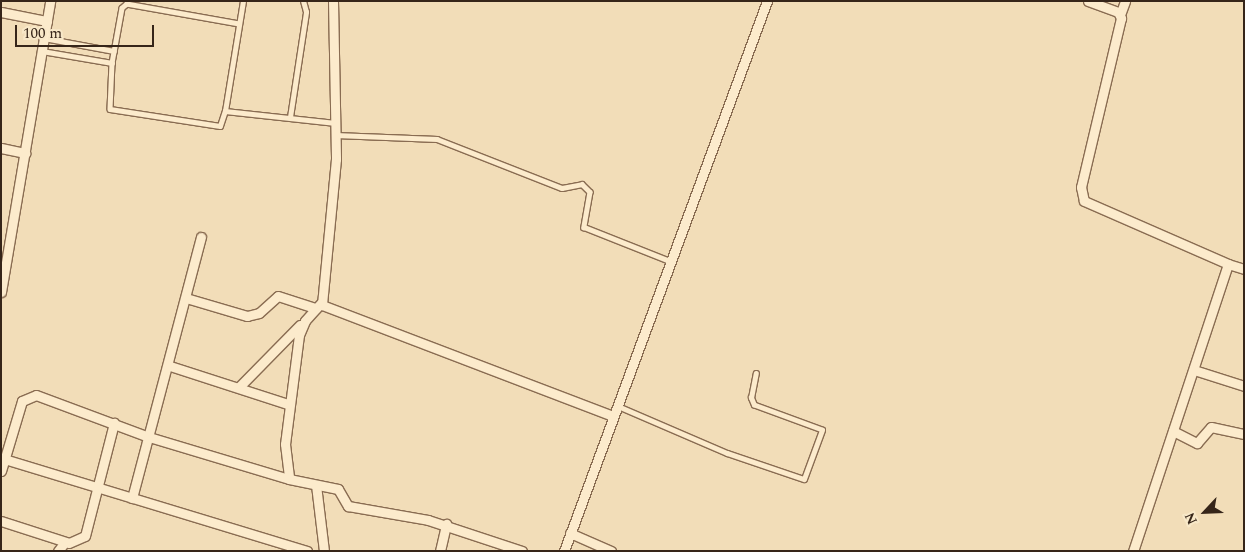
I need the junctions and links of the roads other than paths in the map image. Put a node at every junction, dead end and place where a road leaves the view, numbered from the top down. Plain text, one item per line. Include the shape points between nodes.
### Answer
1 (50, 1) edge
2 (243, 1) edge
3 (303, 1) edge
4 (333, 1) edge
5 (767, 1) edge
6 (1125, 1) edge
7 (1091, 2) edge
8 (1, 12) edge
9 (1120, 15) junction
10 (47, 21) junction
11 (239, 24) junction
12 (44, 38) junction
13 (42, 51) junction
14 (114, 51) junction
15 (112, 63) junction
16 (225, 111) junction
17 (290, 117) junction
18 (335, 123) junction
19 (335, 135) junction
20 (1, 148) edge
21 (25, 153) junction
22 (201, 237) dead end
23 (670, 262) junction
24 (1228, 264) junction
25 (1244, 269) edge
26 (1, 292) edge
27 (186, 298) junction
28 (319, 306) junction
29 (305, 321) junction
30 (170, 366) junction
31 (1194, 370) junction
32 (756, 373) dead end
33 (1244, 386) edge
34 (239, 387) junction
35 (288, 404) junction
36 (617, 405) junction
37 (613, 416) junction
38 (114, 423) junction
39 (1173, 431) junction
40 (1244, 434) edge
41 (149, 437) junction
42 (3, 458) edge
43 (1, 471) edge
44 (290, 479) junction
45 (316, 485) junction
46 (97, 489) junction
47 (132, 498) junction
48 (1, 521) edge
49 (446, 524) junction
50 (570, 533) junction
51 (64, 542) junction
52 (292, 549) edge
53 (1136, 550) edge
54 (58, 551) edge
55 (306, 551) edge
56 (324, 551) edge
57 (440, 551) edge
58 (522, 551) edge
59 (564, 551) edge
60 (611, 551) edge

1 - 10 street
2 - 11 lane
3 - 17 lane via 306,12
4 - 18 street
5 - 23 street
6 - 9 street
7 - 9 street
8 - 10 street
9 - 24 street via 1121,27 1081,187 1084,201
10 - 12 street
11 - 14 lane via 127,4
11 - 16 lane
12 - 13 street
12 - 14 lane
13 - 15 lane
13 - 21 street
14 - 15 lane
15 - 16 lane via 107,100 114,111 212,127 222,123
16 - 17 lane
17 - 18 lane
18 - 19 street
19 - 23 lane via 438,139 562,188 582,184 590,192 584,227
19 - 28 street via 333,200
20 - 21 street
21 - 26 street
22 - 27 street
23 - 36 street
24 - 25 street
24 - 31 street
27 - 28 street via 247,316 260,313 278,296
27 - 30 street
28 - 29 street
28 - 37 street
29 - 34 street
29 - 35 street via 299,335
30 - 34 street
30 - 41 street
31 - 33 street
31 - 39 street
32 - 36 lane via 751,398 754,405 822,430 804,478 727,453
34 - 35 street
35 - 44 street via 285,444
36 - 37 street
37 - 50 street
38 - 41 street
38 - 42 street via 31,395 22,401
38 - 46 street
39 - 40 street via 1198,443 1211,427
39 - 53 street
41 - 44 street
41 - 47 street
42 - 43 street
42 - 46 street
44 - 45 street
45 - 49 street via 338,489 348,506
45 - 56 street
46 - 47 street
46 - 51 street via 85,536 74,542
47 - 52 street
48 - 51 street
49 - 57 street
49 - 58 street
50 - 59 street
50 - 60 street
51 - 54 street
52 - 55 street

